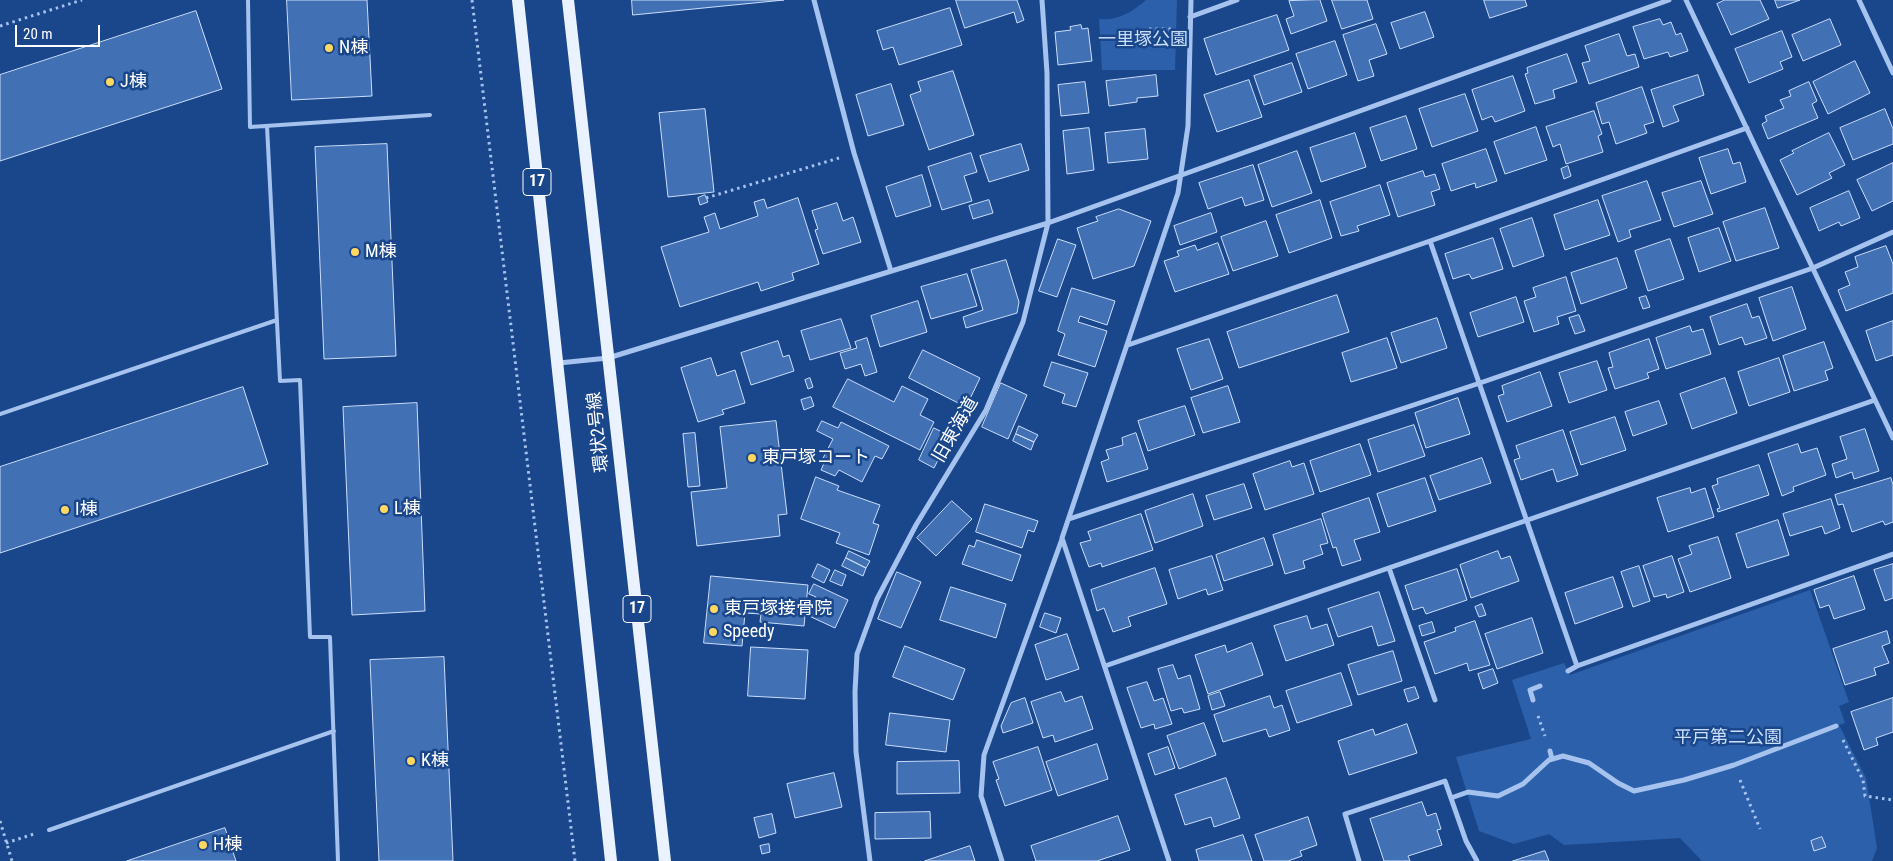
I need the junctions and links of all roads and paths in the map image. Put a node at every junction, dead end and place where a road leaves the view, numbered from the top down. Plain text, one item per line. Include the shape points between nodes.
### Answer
1 (82, 0) edge
2 (248, 0) edge
3 (472, 0) edge
4 (518, 0) edge
5 (568, 0) edge
6 (814, 0) edge
7 (1042, 0) edge
8 (1191, 0) edge
9 (1237, 0) edge
10 (1669, 0) edge
11 (1686, 0) edge
12 (1859, 0) edge
13 (1190, 17) junction
14 (0, 26) edge
15 (1149, 29) dead end
16 (1190, 29) junction
17 (1893, 73) edge
18 (430, 116) dead end
19 (267, 126) junction
20 (1747, 128) junction
21 (854, 154) junction
22 (1180, 176) junction
23 (706, 198) dead end
24 (1048, 223) junction
25 (1893, 232) edge
26 (1430, 241) junction
27 (1813, 268) junction
28 (891, 271) junction
29 (278, 320) junction
30 (1128, 344) junction
31 (608, 358) junction
32 (557, 364) junction
33 (1480, 383) junction
34 (1875, 400) junction
35 (0, 414) edge
36 (1893, 438) edge
37 (1069, 519) junction
38 (1528, 520) junction
39 (1062, 538) junction
40 (1893, 554) edge
41 (1390, 568) junction
42 (1105, 666) junction
43 (1577, 666) junction
44 (1568, 671) dead end
45 (1540, 686) dead end
46 (1435, 700) dead end
47 (1532, 700) joint
48 (1836, 726) joint
49 (334, 731) junction
50 (1550, 751) joint
51 (1552, 759) junction
52 (1734, 765) junction
53 (1451, 798) junction
54 (1893, 800) edge
55 (0, 821) edge
56 (1760, 829) dead end
57 (49, 830) joint
58 (6, 843) junction
59 (12, 861) edge
60 (338, 861) edge
61 (575, 861) edge
62 (611, 861) edge
63 (665, 861) edge
64 (870, 861) edge
65 (1002, 861) edge
66 (1170, 861) edge
67 (1359, 861) edge
68 (1476, 861) edge

1 - 14 path
2 - 19 lane via 250,127
3 - 61 path
4 - 32 main road, 環状2号線 / 17
5 - 31 main road, 環状2号線 / 17
6 - 21 street
7 - 24 street, 旧東海道
8 - 13 street
9 - 13 street
10 - 22 street
11 - 20 street
12 - 17 street
13 - 16 street
15 - 16 path
16 - 22 street via 1188,126
18 - 19 lane
19 - 29 lane
20 - 26 street
20 - 27 street
21 - 23 path
21 - 28 street
22 - 24 street
22 - 30 street via 1178,193
24 - 28 street
24 - 64 street, 旧東海道 via 1023,322 986,410 916,525 877,600 858,654 856,752
25 - 27 street
26 - 30 street
26 - 33 street
27 - 33 street
27 - 34 street
28 - 31 street
29 - 35 lane
29 - 49 lane via 280,381 300,380 310,638 330,637
30 - 37 street
31 - 32 street
31 - 63 main road, 環状2号線 / 17
32 - 62 main road, 環状2号線 / 17
33 - 37 street
33 - 38 street
34 - 36 street
34 - 38 street
37 - 39 street
38 - 41 street
38 - 43 street
39 - 42 street
39 - 65 street via 984,755 981,796
40 - 43 street
41 - 42 street
41 - 46 street
42 - 66 street
43 - 44 street
45 - 47 street via 1530,690
47 - 50 path
48 - 52 street
48 - 54 path via 1863,780 1865,796
49 - 57 lane
49 - 60 lane
50 - 51 street
51 - 52 street via 1563,756 1589,763 1634,791
51 - 53 street via 1523,784 1498,796 1468,792
52 - 56 path
53 - 67 street via 1445,781 1345,814
53 - 68 street
55 - 58 path
57 - 58 path
58 - 59 path

